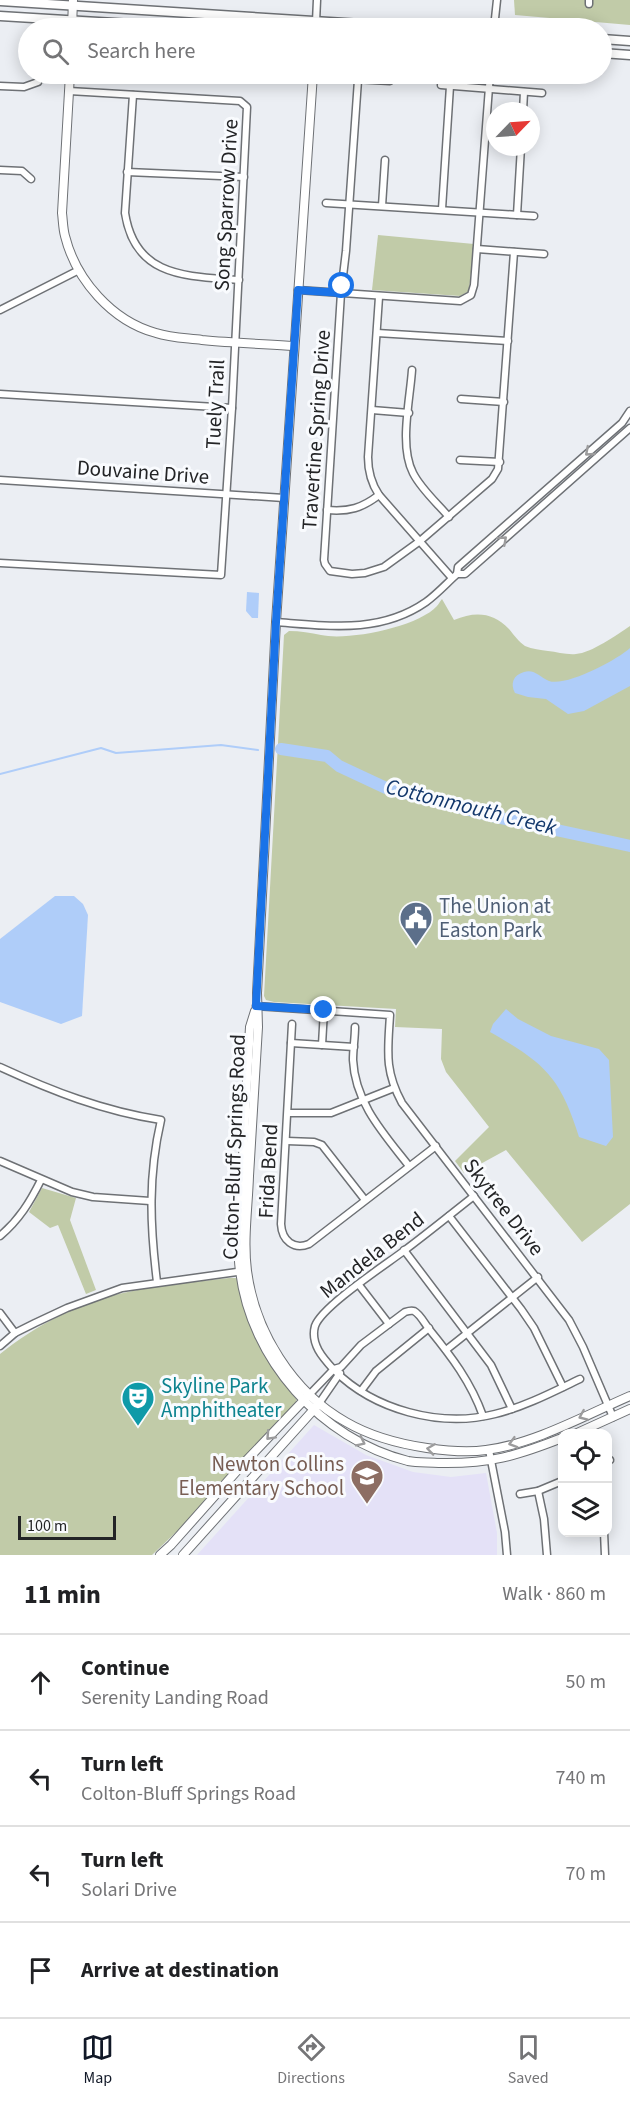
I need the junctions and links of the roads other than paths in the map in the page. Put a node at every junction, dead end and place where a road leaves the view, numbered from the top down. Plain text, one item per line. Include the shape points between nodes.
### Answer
1 (317, 0) edge
2 (497, 0) edge
3 (0, 1) edge
4 (73, 3) edge
5 (0, 16) edge
6 (18, 18) edge
7 (72, 18) edge
8 (239, 18) edge
9 (316, 18) edge
10 (495, 18) edge
11 (612, 40) edge
12 (630, 41) edge
13 (612, 54) edge
14 (630, 55) edge
15 (32, 84) edge
16 (69, 84) edge
17 (311, 84) edge
18 (358, 84) edge
19 (489, 84) edge
20 (441, 85) dead end
21 (0, 86) edge
22 (450, 86) junction
23 (488, 89) junction
24 (69, 91) junction
25 (524, 92) junction
26 (542, 93) dead end
27 (133, 95) junction
28 (523, 102) edge
29 (520, 156) edge
30 (385, 160) dead end
31 (0, 170) edge
32 (127, 172) junction
33 (244, 177) junction
34 (31, 179) dead end
35 (326, 203) dead end
36 (349, 204) junction
37 (382, 206) junction
38 (442, 209) junction
39 (479, 212) junction
40 (517, 215) junction
41 (534, 216) dead end
42 (477, 249) junction
43 (514, 252) junction
44 (544, 254) dead end
45 (79, 270) junction
46 (239, 280) junction
47 (298, 290) junction
48 (341, 293) junction
49 (379, 297) junction
50 (0, 310) edge
51 (377, 333) junction
52 (508, 341) junction
53 (236, 343) junction
54 (294, 346) junction
55 (412, 370) dead end
56 (0, 394) edge
57 (461, 399) dead end
58 (504, 402) junction
59 (232, 408) junction
60 (630, 408) edge
61 (372, 410) junction
62 (409, 413) junction
63 (630, 428) edge
64 (460, 460) dead end
65 (500, 462) junction
66 (0, 480) edge
67 (226, 494) junction
68 (380, 495) junction
69 (284, 498) junction
70 (327, 510) junction
71 (449, 517) junction
72 (420, 541) junction
73 (0, 563) edge
74 (455, 576) junction
75 (276, 622) junction
76 (256, 1006) junction
77 (324, 1010) junction
78 (292, 1024) dead end
79 (355, 1028) dead end
80 (291, 1043) junction
81 (322, 1045) junction
82 (354, 1047) junction
83 (0, 1067) edge
84 (394, 1088) junction
85 (363, 1101) junction
86 (288, 1113) junction
87 (287, 1141) junction
88 (436, 1146) junction
89 (0, 1161) edge
90 (409, 1166) junction
91 (41, 1180) junction
92 (474, 1196) junction
93 (365, 1200) junction
94 (150, 1201) junction
95 (449, 1216) junction
96 (0, 1236) edge
97 (404, 1251) junction
98 (244, 1271) junction
99 (538, 1277) junction
100 (157, 1282) junction
101 (359, 1285) junction
102 (512, 1298) junction
103 (0, 1313) edge
104 (389, 1324) junction
105 (429, 1328) junction
106 (15, 1333) junction
107 (467, 1333) junction
108 (0, 1346) edge
109 (446, 1350) junction
110 (337, 1368) junction
111 (340, 1375) junction
112 (580, 1379) dead end
113 (563, 1387) junction
114 (361, 1390) junction
115 (310, 1394) junction
116 (630, 1396) edge
117 (303, 1401) junction
118 (320, 1402) junction
119 (608, 1405) junction
120 (512, 1409) junction
121 (630, 1409) edge
122 (313, 1410) junction
123 (483, 1416) junction
124 (613, 1417) junction
125 (586, 1429) edge
126 (558, 1440) edge
127 (489, 1450) junction
128 (491, 1461) junction
129 (558, 1483) edge
130 (538, 1491) junction
131 (520, 1494) dead end
132 (604, 1537) edge
133 (171, 1545) junction
134 (160, 1555) edge
135 (182, 1555) edge
136 (507, 1555) edge
137 (547, 1555) edge
138 (604, 1555) edge

1 - 9 street
2 - 10 street
3 - 4 main road
4 - 7 street
4 - 8 main road
5 - 6 main road
11 - 12 main road
13 - 14 main road
15 - 21 street
16 - 24 street
17 - 47 street, Colton-Bluff Springs Road
18 - 36 street, Travertine Spring Drive
19 - 23 street
20 - 22 street
22 - 23 street
22 - 38 street
23 - 25 street
23 - 39 street
24 - 27 street, Song Sparrow Drive
24 - 45 street via 62,213 65,236
25 - 26 street
25 - 28 street
27 - 32 street
27 - 33 street, Song Sparrow Drive via 245,104 248,111
29 - 40 street
30 - 37 street
31 - 34 street via 22,171
32 - 33 street
32 - 46 street via 127,223 151,261 178,274
33 - 46 street, Song Sparrow Drive
35 - 36 street
36 - 37 street
36 - 48 street, Travertine Spring Drive
37 - 38 street
38 - 39 street
39 - 40 street
39 - 42 street
40 - 41 street
42 - 43 street
42 - 49 street via 473,291 463,300
43 - 44 street
43 - 52 street
45 - 50 street
45 - 53 street via 109,308 134,324 176,337
46 - 53 street, Song Sparrow Drive
47 - 48 street
47 - 54 street, Colton-Bluff Springs Road
48 - 49 street
48 - 70 street, Travertine Spring Drive
49 - 51 street
51 - 52 street
51 - 61 street
52 - 58 street
53 - 54 street
53 - 59 street, Tuely Trail
54 - 69 street, Colton-Bluff Springs Road
55 - 62 street
56 - 59 street
57 - 58 street
58 - 65 street
59 - 67 street, Tuely Trail
60 -> 74 street via 622,423 458,567
61 - 62 street
61 - 68 street via 368,466
62 - 71 street via 407,451 412,471
74 -> 63 street via 465,574
64 - 65 street
65 - 71 street via 492,478
66 - 67 street, Douvaine Drive
67 - 69 street, Douvaine Drive
67 - 73 street, Tuely Trail via 221,575
68 - 70 street via 360,508
68 - 72 street
69 - 75 street, Colton-Bluff Springs Road
70 - 72 street, Travertine Spring Drive via 324,560 334,572 375,571
71 - 72 street
72 - 74 street
74 - 75 street via 416,608 372,624 340,627
75 - 76 street, Colton-Bluff Springs Road
76 - 77 street
76 - 98 street, Colton-Bluff Springs Road via 249,1038 240,1218
77 - 81 street
77 - 84 street, Skytree Drive via 390,1015 388,1060
78 - 80 street, Frida Bend
79 - 82 street
80 - 81 street
80 - 86 street, Frida Bend
81 - 82 street
82 - 85 street via 355,1075
83 - 94 street via 90,1104 160,1120
84 - 85 street
84 - 88 street, Skytree Drive
85 - 86 street via 331,1113
85 - 90 street
86 - 87 street, Frida Bend
87 - 93 street via 322,1145
87 - 93 street, Frida Bend via 282,1230 290,1244 309,1244
88 - 90 street, Frida Bend
88 - 92 street, Skytree Drive
89 - 91 street
90 - 93 street, Frida Bend
91 - 94 street via 93,1197
91 - 96 street via 29,1205
92 - 95 street, Mandela Bend
92 - 99 street, Skytree Drive
94 - 100 street
95 - 97 street, Mandela Bend
95 - 102 street
97 - 101 street, Mandela Bend
97 - 107 street
98 - 100 street
98 - 115 street, Colton-Bluff Springs Road via 272,1345 293,1377
98 - 117 street, Colton-Bluff Springs Road via 253,1322 266,1349
99 - 102 street
99 - 119 street, Skytree Drive via 569,1320
100 - 106 street via 101,1294
101 - 104 street
101 - 110 street, Mandela Bend via 315,1325 320,1354
102 - 107 street
102 - 113 street via 534,1328
103 - 106 street
104 - 105 street via 407,1311 416,1312
104 - 110 street
105 - 109 street
105 - 114 street via 376,1371
106 - 108 street
107 - 109 street
107 - 120 street via 491,1365
109 - 123 street via 470,1385
110 - 111 street, Mandela Bend
110 - 115 street
111 - 114 street, Mandela Bend
111 - 118 street
112 - 113 street, Mandela Bend
113 - 120 street, Mandela Bend
114 - 123 street, Mandela Bend via 409,1412 438,1418
115 - 117 street
115 - 118 street, Colton-Bluff Springs Road
116 - 119 street, Colton-Bluff Springs Road
117 - 122 street, Colton-Bluff Springs Road
117 -> 133 street
118 - 122 street
127 -> 118 street, Colton-Bluff Springs Road via 410,1446 345,1422
119 - 124 street, Skytree Drive
119 -> 127 street, Colton-Bluff Springs Road via 534,1437
120 - 123 street, Mandela Bend
121 - 124 street
122 -> 128 street, Colton-Bluff Springs Road via 348,1436 408,1461
122 - 135 street
124 - 125 street
126 - 128 street, Colton-Bluff Springs Road
127 - 128 street
128 - 136 street
129 - 130 street
130 - 131 street
130 - 137 street
132 - 138 street
133 - 134 street
133 - 135 street

